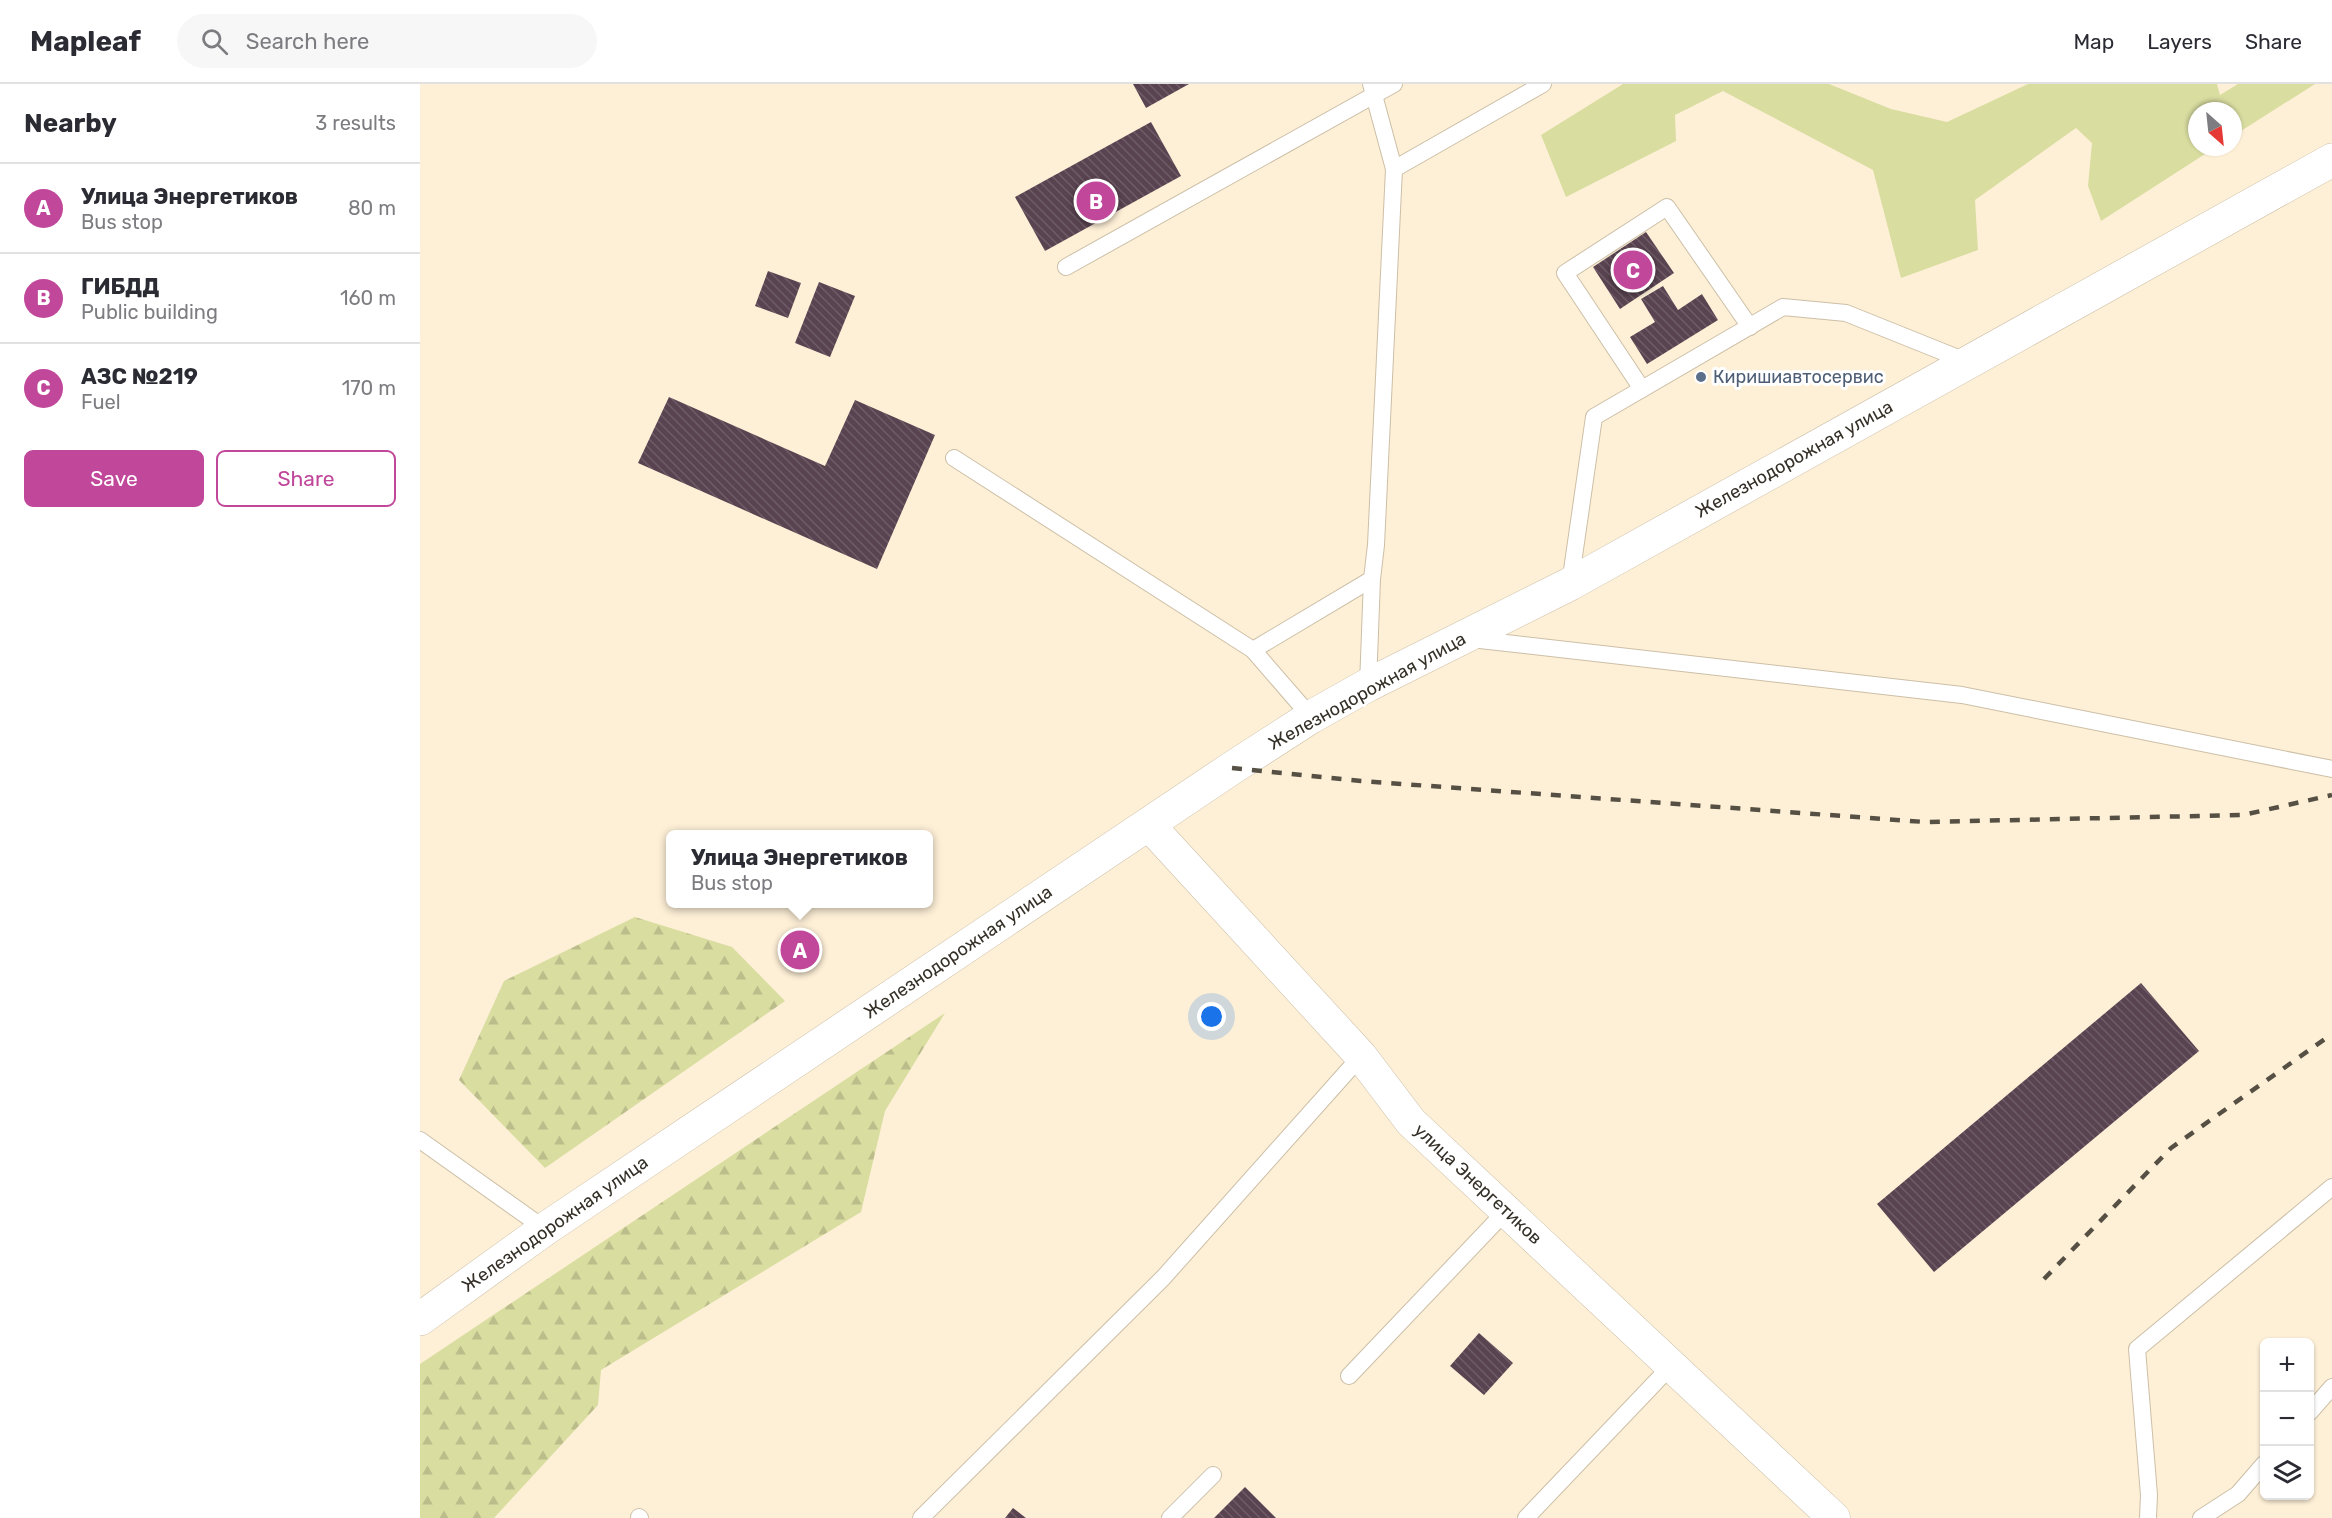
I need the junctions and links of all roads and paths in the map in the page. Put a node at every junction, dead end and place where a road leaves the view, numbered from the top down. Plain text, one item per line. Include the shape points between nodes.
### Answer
1 (1394, 84) edge
2 (1543, 84) edge
3 (1372, 89) edge
4 (2332, 160) edge
5 (1394, 169) junction
6 (1066, 267) dead end
7 (1750, 327) junction
8 (1969, 362) junction
9 (1642, 389) junction
10 (954, 458) dead end
11 (1372, 579) junction
12 (1570, 584) junction
13 (1461, 638) junction
14 (1253, 650) junction
15 (1368, 685) junction
16 (1311, 717) junction
17 (2332, 769) edge
18 (1149, 825) junction
19 (1360, 1056) junction
20 (420, 1140) edge
21 (2332, 1187) edge
22 (1506, 1211) junction
23 (545, 1229) junction
24 (420, 1319) edge
25 (1671, 1366) junction
26 (1349, 1376) dead end
27 (2332, 1387) edge
28 (2314, 1407) edge
29 (2260, 1470) edge
30 (1213, 1475) dead end
31 (921, 1518) edge
32 (1170, 1518) edge
33 (1526, 1518) edge
34 (1834, 1518) edge
35 (2148, 1518) edge
36 (2201, 1518) edge

1 - 3 lane
2 - 5 lane
3 - 5 lane
3 - 6 lane
4 - 8 street, Железнодорожная улица
5 - 11 lane
7 - 8 lane via 1783,307 1846,313
7 - 9 lane
7 - 9 lane via 1667,207 1565,273
8 - 12 street, Железнодорожная улица
9 - 12 lane via 1594,417
10 - 14 lane
11 - 14 lane
11 - 15 lane
12 - 13 street, Железнодорожная улица
13 - 15 street, Железнодорожная улица
13 - 17 lane via 1962,695
14 - 16 lane
15 - 16 street, Железнодорожная улица
16 - 18 street, Железнодорожная улица
18 - 19 street, улица Энергетиков
18 - 23 street, Железнодорожная улица
19 - 22 street, улица Энергетиков via 1410,1122
19 - 31 lane via 1163,1278
20 - 23 lane
21 - 35 lane via 2137,1349
22 - 25 street, улица Энергетиков
22 - 26 lane
23 - 24 street, Железнодорожная улица
25 - 33 lane
25 - 34 street, улица Энергетиков
27 - 28 lane
29 - 36 lane via 2238,1494
30 - 32 lane

